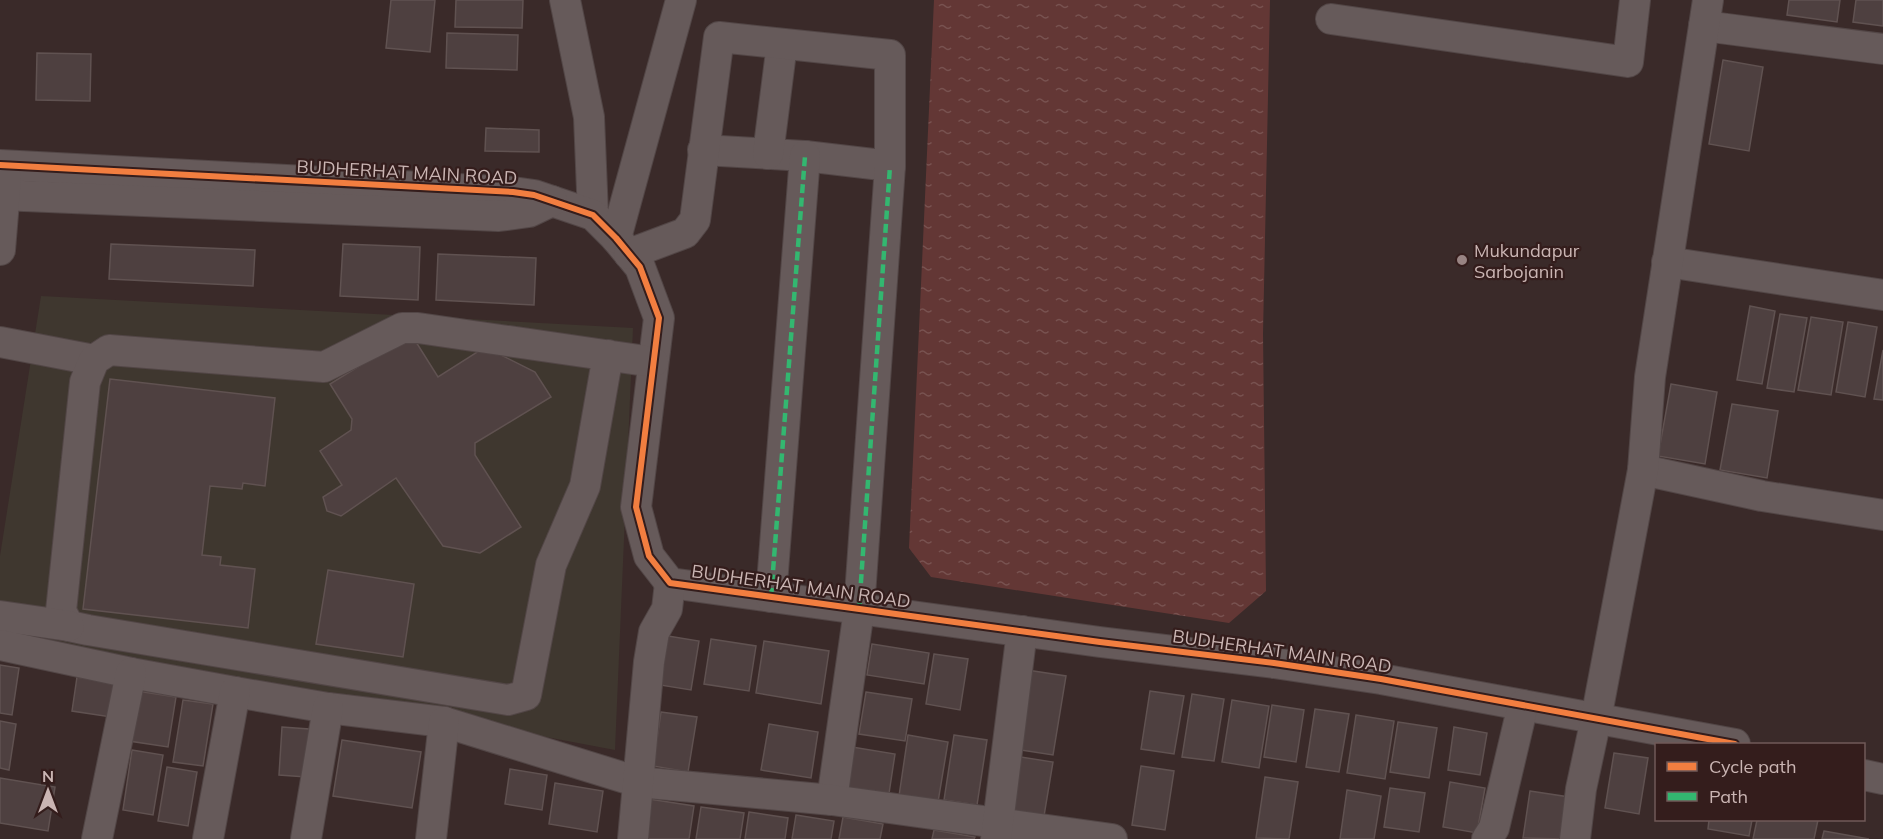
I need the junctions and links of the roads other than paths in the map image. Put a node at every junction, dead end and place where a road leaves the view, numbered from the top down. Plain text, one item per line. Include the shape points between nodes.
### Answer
1 (565, 0) edge
2 (681, 0) edge
3 (1635, 0) edge
4 (1706, 13) edge
5 (1331, 19) dead end
6 (782, 44) junction
7 (1883, 49) edge
8 (703, 150) junction
9 (768, 154) junction
10 (805, 156) junction
11 (4, 165) edge
12 (890, 166) junction
13 (2, 195) edge
14 (552, 201) junction
15 (593, 215) junction
16 (623, 246) junction
17 (0, 250) edge
18 (1667, 262) junction
19 (1883, 296) edge
20 (0, 342) edge
21 (608, 355) junction
22 (94, 360) junction
23 (653, 362) junction
24 (1643, 470) junction
25 (1883, 515) edge
26 (670, 583) junction
27 (771, 597) junction
28 (859, 610) junction
29 (0, 616) edge
30 (69, 626) junction
31 (1022, 631) junction
32 (0, 645) edge
33 (131, 674) junction
34 (235, 692) junction
35 (1523, 705) junction
36 (328, 708) junction
37 (1596, 719) junction
38 (444, 722) junction
39 (1729, 743) edge
40 (1865, 775) edge
41 (1883, 779) edge
42 (638, 782) junction
43 (832, 800) junction
44 (998, 831) edge
45 (97, 839) edge
46 (208, 839) edge
47 (306, 839) edge
48 (431, 839) edge
49 (633, 839) edge
50 (1112, 839) edge
51 (1487, 839) edge
52 (1575, 839) edge

1 - 15 street via 589,117
2 - 16 street
3 - 5 street via 1628,62
4 - 7 street
4 - 18 street
6 - 8 street via 719,37
6 - 9 street
6 - 12 street via 890,55
8 - 9 street
8 - 16 street via 695,220 685,234
9 - 10 street
10 - 12 street
10 - 27 street
11 - 13 street
11 - 14 street, BUDHERHAT MAIN ROAD via 513,192
12 - 28 street
13 - 14 street, BUDHERHAT MAIN ROAD via 499,216 529,212
13 - 17 street
14 - 15 street, BUDHERHAT MAIN ROAD
15 - 16 street, BUDHERHAT MAIN ROAD
16 - 23 street, BUDHERHAT MAIN ROAD via 640,267 659,318
18 - 19 street
18 - 24 street via 1650,377
20 - 22 street
21 - 22 street via 402,328 324,367 109,350
21 - 23 street
21 - 30 street via 585,486 551,565 526,695 508,700
22 - 30 street via 85,382 61,612
23 - 26 street, BUDHERHAT MAIN ROAD via 636,507 649,556
24 - 25 street
24 - 37 street
26 - 27 street, BUDHERHAT MAIN ROAD
26 - 42 street via 667,609 654,632 649,662
27 - 28 street, BUDHERHAT MAIN ROAD
28 - 31 street, BUDHERHAT MAIN ROAD
28 - 43 street
29 - 30 street
31 - 35 street, BUDHERHAT MAIN ROAD via 1274,663
31 - 44 street
32 - 33 street
33 - 34 street
33 - 45 street
34 - 36 street
34 - 46 street
35 - 37 street, BUDHERHAT MAIN ROAD
35 - 51 street via 1494,828
36 - 38 street
36 - 47 street
37 - 39 street, BUDHERHAT MAIN ROAD
37 - 52 street
38 - 42 street
38 - 48 street
40 - 41 street
42 - 43 street
42 - 49 street
43 - 44 street
44 - 50 street

